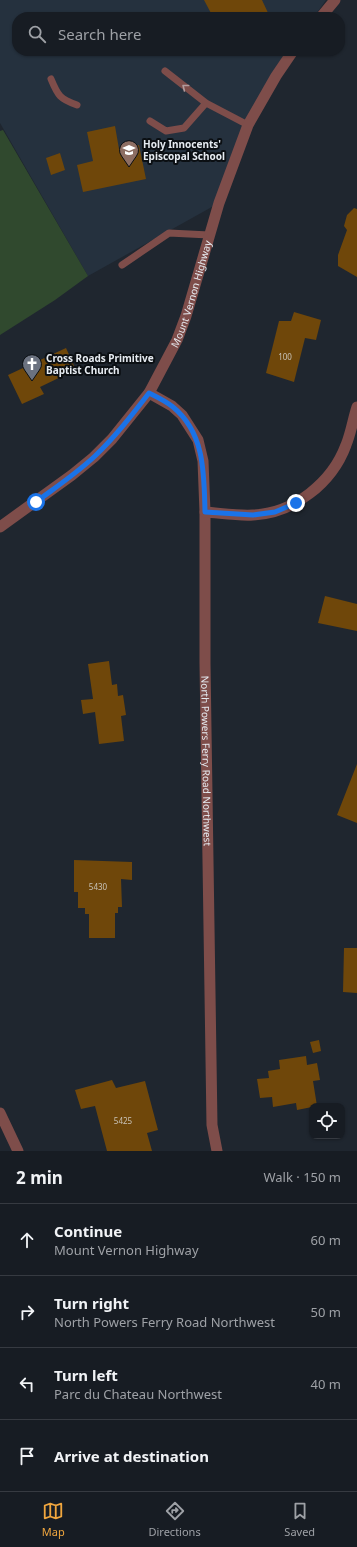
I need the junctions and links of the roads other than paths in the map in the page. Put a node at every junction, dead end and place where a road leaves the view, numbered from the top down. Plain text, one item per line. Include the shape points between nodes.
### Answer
1 (335, 0) edge
2 (325, 12) edge
3 (290, 56) edge
4 (165, 71) dead end
5 (51, 80) dead end
6 (206, 103) junction
7 (77, 105) dead end
8 (150, 121) dead end
9 (248, 125) junction
10 (209, 235) junction
11 (122, 265) dead end
12 (149, 393) junction
13 (357, 407) edge
14 (205, 512) junction
15 (0, 518) edge
16 (13, 518) junction
17 (0, 526) edge
18 (0, 1113) edge
19 (18, 1151) edge
20 (217, 1151) edge

1 - 2 street
3 - 9 street, Mount Vernon Highway
6 -> 4 lane
5 - 7 lane via 56,92 65,101
6 - 8 lane via 184,128 166,131
6 - 9 lane
9 - 10 street, Mount Vernon Highway
10 - 11 lane via 169,233
10 - 12 street, Mount Vernon Highway via 177,340
12 - 14 street, North Powers Ferry Road Northwest via 182,415 198,440 203,461
12 - 16 street, Mount Vernon Highway via 94,457
13 - 14 street via 346,446 333,469 315,490 296,503 275,512 253,515
14 - 20 street, North Powers Ferry Road Northwest via 212,1125
15 - 16 street
16 - 17 street
18 - 19 street

